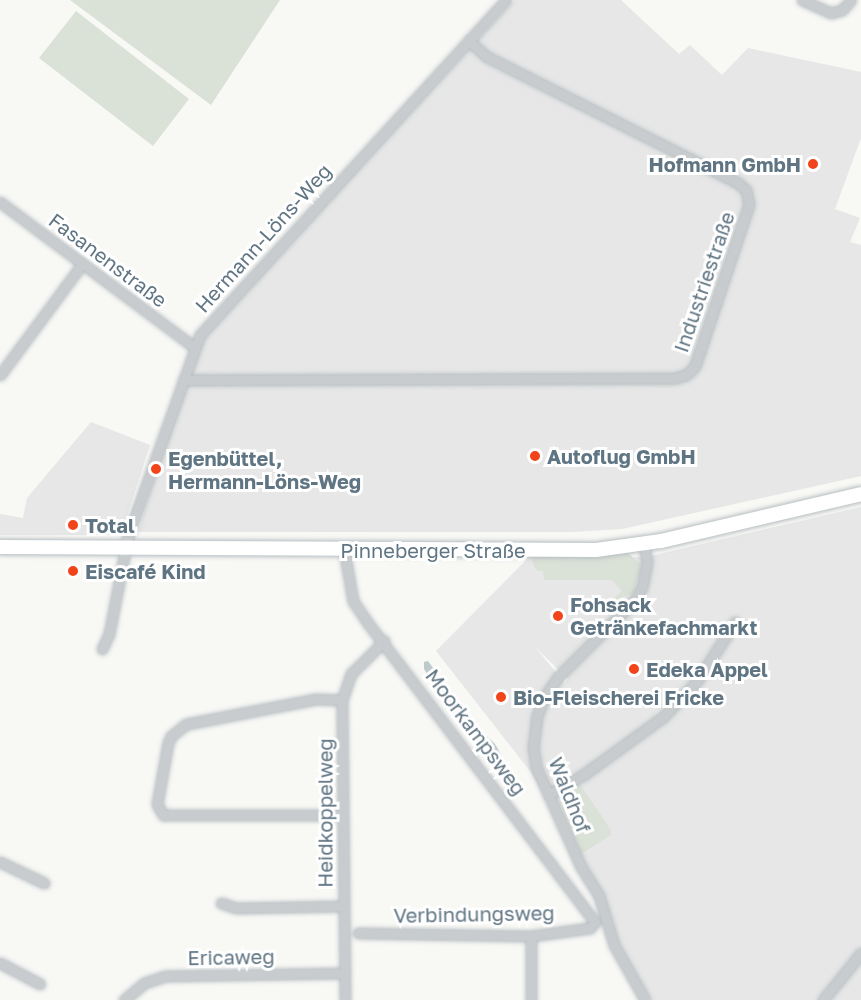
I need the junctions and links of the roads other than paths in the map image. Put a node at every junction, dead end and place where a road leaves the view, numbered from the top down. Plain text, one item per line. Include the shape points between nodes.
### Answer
1 (506, 0) edge
2 (802, 0) edge
3 (851, 0) edge
4 (468, 40) junction
5 (0, 202) edge
6 (82, 264) junction
7 (194, 347) junction
8 (0, 375) edge
9 (183, 380) junction
10 (861, 494) edge
11 (644, 544) junction
12 (0, 547) edge
13 (125, 547) junction
14 (344, 549) junction
15 (735, 622) dead end
16 (384, 641) junction
17 (102, 649) dead end
18 (342, 700) junction
19 (548, 795) junction
20 (343, 814) junction
21 (0, 862) edge
22 (44, 883) dead end
23 (221, 903) dead end
24 (344, 906) junction
25 (590, 928) joint
26 (358, 933) dead end
27 (531, 936) junction
28 (861, 953) edge
29 (0, 963) edge
30 (345, 973) junction
31 (40, 984) dead end
32 (124, 1000) edge
33 (345, 1000) edge
34 (531, 1000) edge
35 (645, 1000) edge
36 (823, 1000) edge

1 - 4 street, Hermann-Löns-Weg
2 - 3 street via 831,13 842,10
4 - 7 street, Hermann-Löns-Weg via 261,265
4 - 9 street, Industriestraße via 487,57 746,190 749,205 695,366 686,375 675,378
5 - 6 street, Fasanenstraße
6 - 7 street, Fasanenstraße
6 - 8 street
7 - 9 street, Hermann-Löns-Weg
9 - 13 street, Hermann-Löns-Weg
10 - 11 main road, Pinneberger Straße
11 - 14 main road, Pinneberger Straße via 596,550
11 - 19 street, Waldhof via 645,576 635,600 558,677 537,716 533,747 536,767
12 - 13 main road, Pinneberger Straße
13 - 14 main road, Pinneberger Straße
13 - 17 street, Hermann-Löns-Weg via 109,634
14 - 16 street, Moorkampsweg via 353,601
15 - 19 street via 697,681 663,717 584,775
16 - 18 street, Heidkoppelweg via 351,674
16 - 25 street, Moorkampsweg via 593,916 595,922
18 - 20 street, Heidkoppelweg
18 - 20 street via 316,699 186,724 168,743 157,804 163,815
19 - 35 street, Waldhof via 599,896 614,945
20 - 24 street, Heidkoppelweg
21 - 22 street
23 - 24 street via 236,908
24 - 30 street, Heidkoppelweg
25 - 27 street, Verbindungsweg
26 - 27 street, Verbindungsweg
27 - 34 street
28 - 36 street
29 - 31 street
30 - 32 street, Ericaweg via 166,976 144,983
30 - 33 street, Heidkoppelweg

